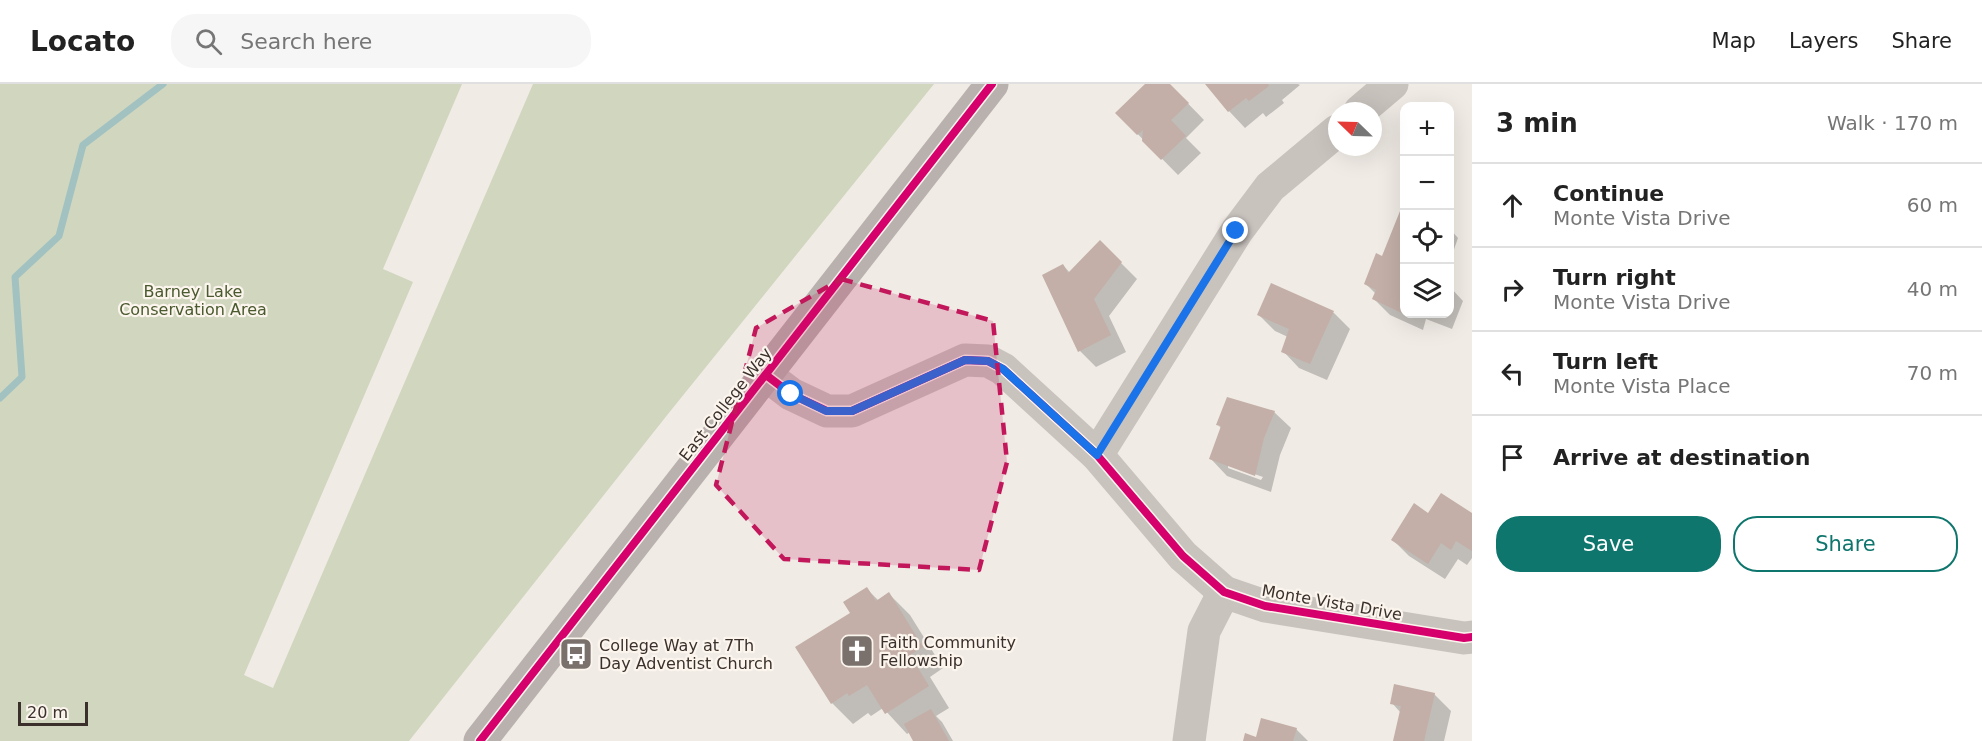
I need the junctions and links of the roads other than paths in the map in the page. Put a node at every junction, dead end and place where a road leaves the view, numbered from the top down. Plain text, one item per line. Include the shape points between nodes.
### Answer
1 (992, 84) edge
2 (1392, 84) edge
3 (1371, 102) edge
4 (1328, 138) edge
5 (766, 375) junction
6 (1097, 455) junction
7 (1224, 592) junction
8 (1472, 637) edge
9 (480, 741) edge
10 (1190, 741) edge

1 - 5 main road, East College Way
2 - 3 street
4 - 6 street via 1270,187 1236,231
5 - 6 street, Monte Vista Drive via 791,394 826,411 852,411 965,360 988,361 1003,369
5 - 9 main road, East College Way
6 - 7 street, Monte Vista Drive via 1183,556
7 - 8 street, Monte Vista Drive via 1265,606 1464,639
7 - 10 street via 1204,632

